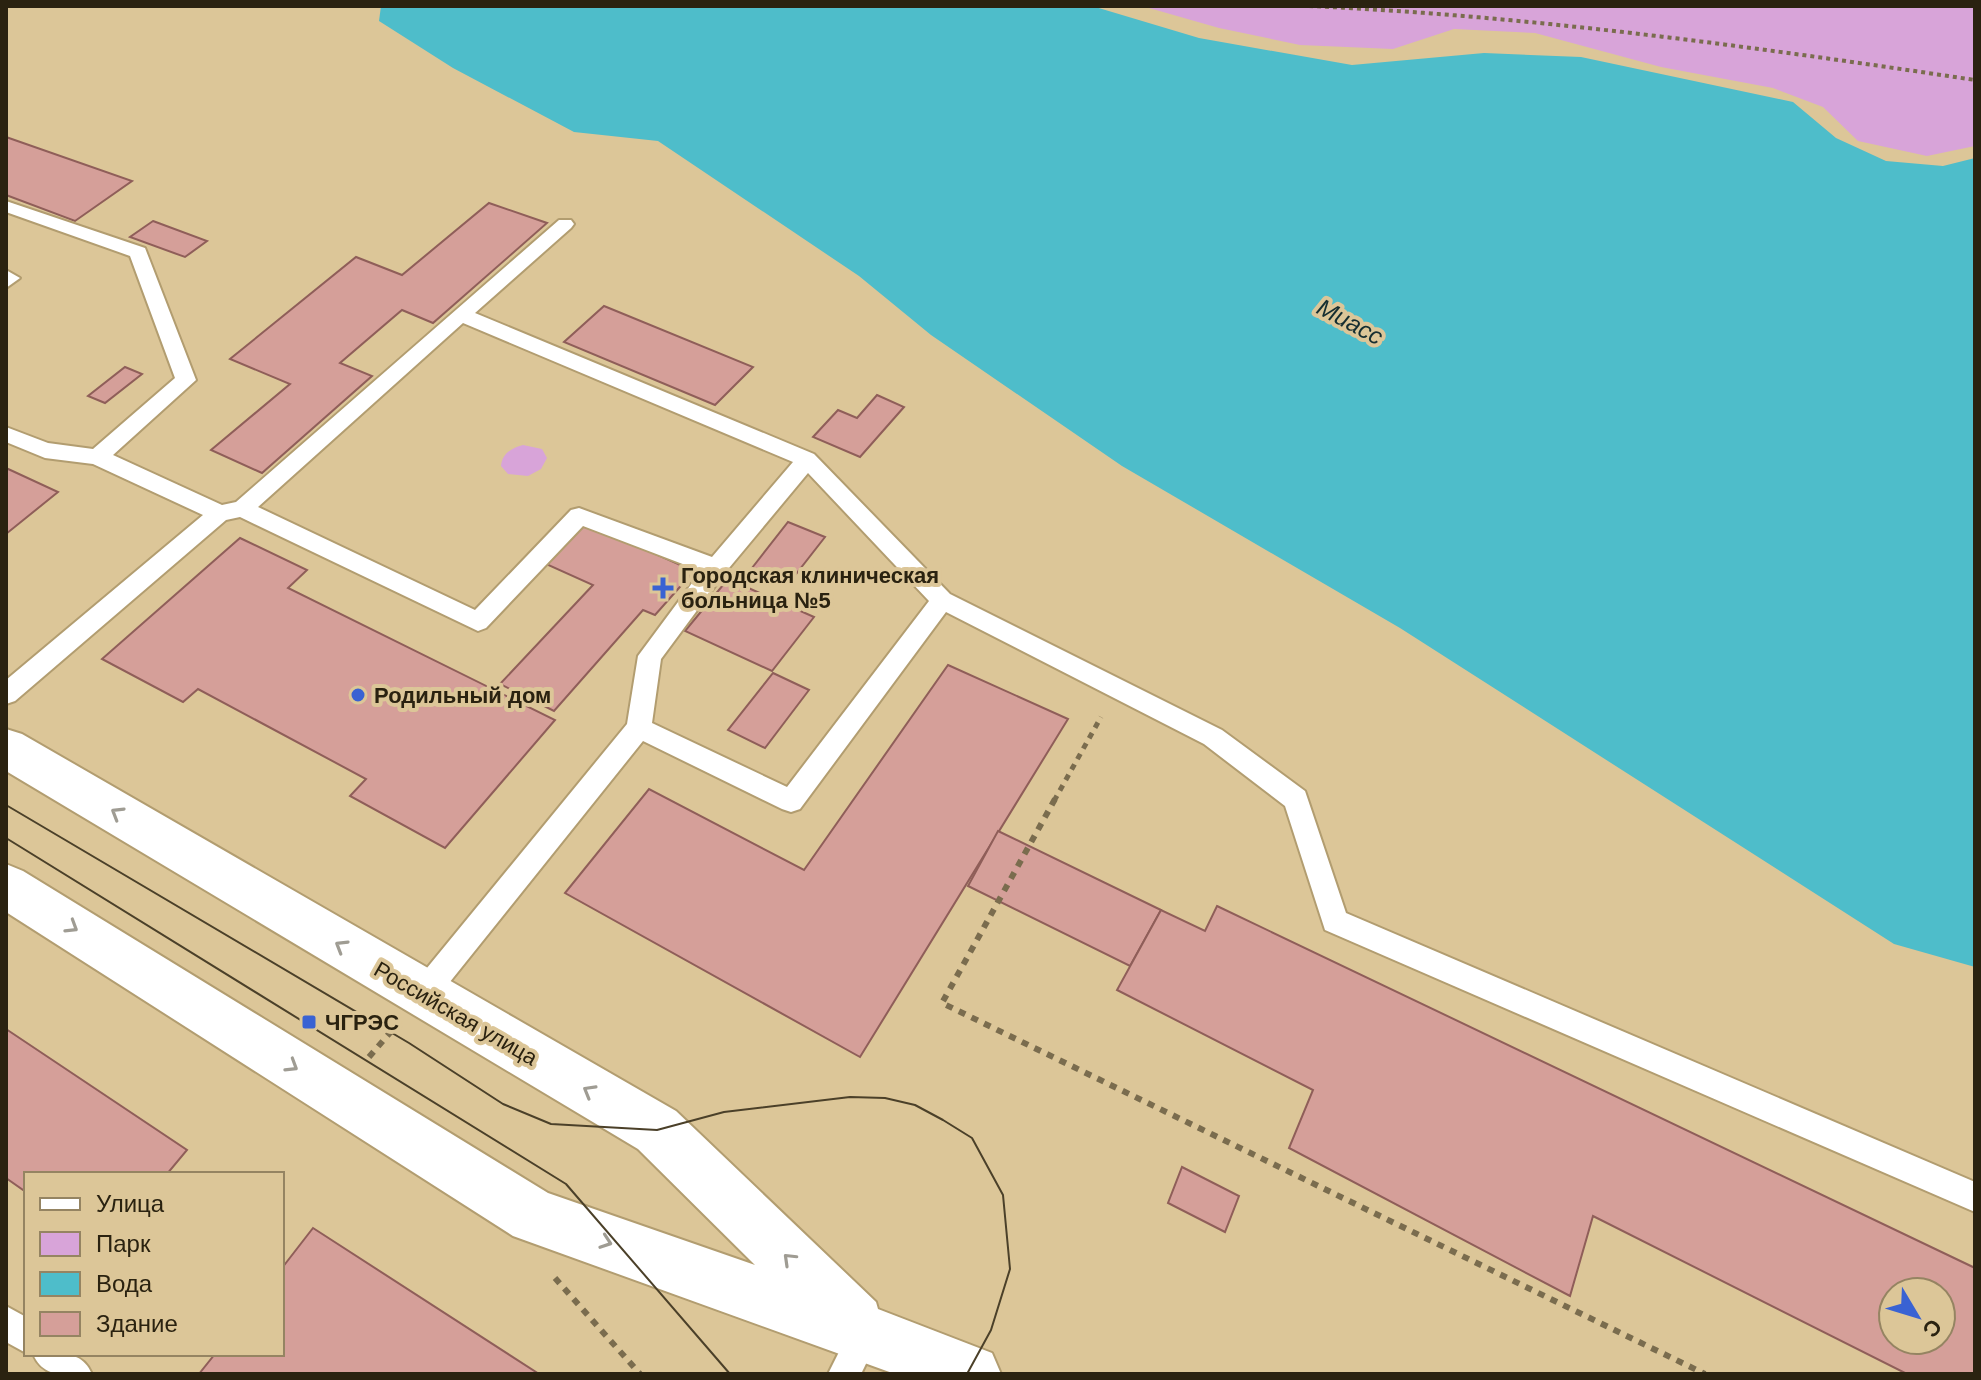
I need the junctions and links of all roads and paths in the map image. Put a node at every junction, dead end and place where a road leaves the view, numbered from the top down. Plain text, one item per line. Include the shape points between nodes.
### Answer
1 (1309, 6) edge
2 (1337, 7) edge
3 (1975, 80) edge
4 (6, 206) edge
5 (565, 224) dead end
6 (461, 315) junction
7 (6, 434) edge
8 (97, 457) junction
9 (807, 459) junction
10 (231, 511) junction
11 (716, 568) junction
12 (942, 600) junction
13 (1117, 689) junction
14 (6, 694) edge
15 (639, 728) junction
16 (6, 748) edge
17 (6, 886) edge
18 (423, 994) junction
19 (1975, 1197) edge
20 (6, 1322) edge
21 (24, 1336) edge
22 (855, 1353) edge
23 (52, 1356) edge
24 (76, 1374) edge
25 (971, 1374) edge
26 (1705, 1374) edge

1 - 2 path
2 - 3 path via 1697,39
4 - 8 lane via 138,252 186,380
5 - 6 lane
6 - 9 lane
6 - 10 lane
7 - 8 lane via 45,450
8 - 10 lane
9 - 11 lane
9 - 12 lane
10 - 11 lane via 478,622 579,516
10 - 14 lane
11 - 15 lane via 650,656
12 - 13 lane
12 - 15 lane via 791,801
13 - 19 lane via 1213,737 1296,799 1335,921
13 - 26 path via 942,1003
15 - 18 lane
18 -> 16 main road, Российская улица
17 -> 22 main road, Российская улица via 533,1216
22 -> 18 main road, Российская улица via 657,1130
20 - 21 lane
22 - 25 main road, Российская улица
23 - 24 lane

